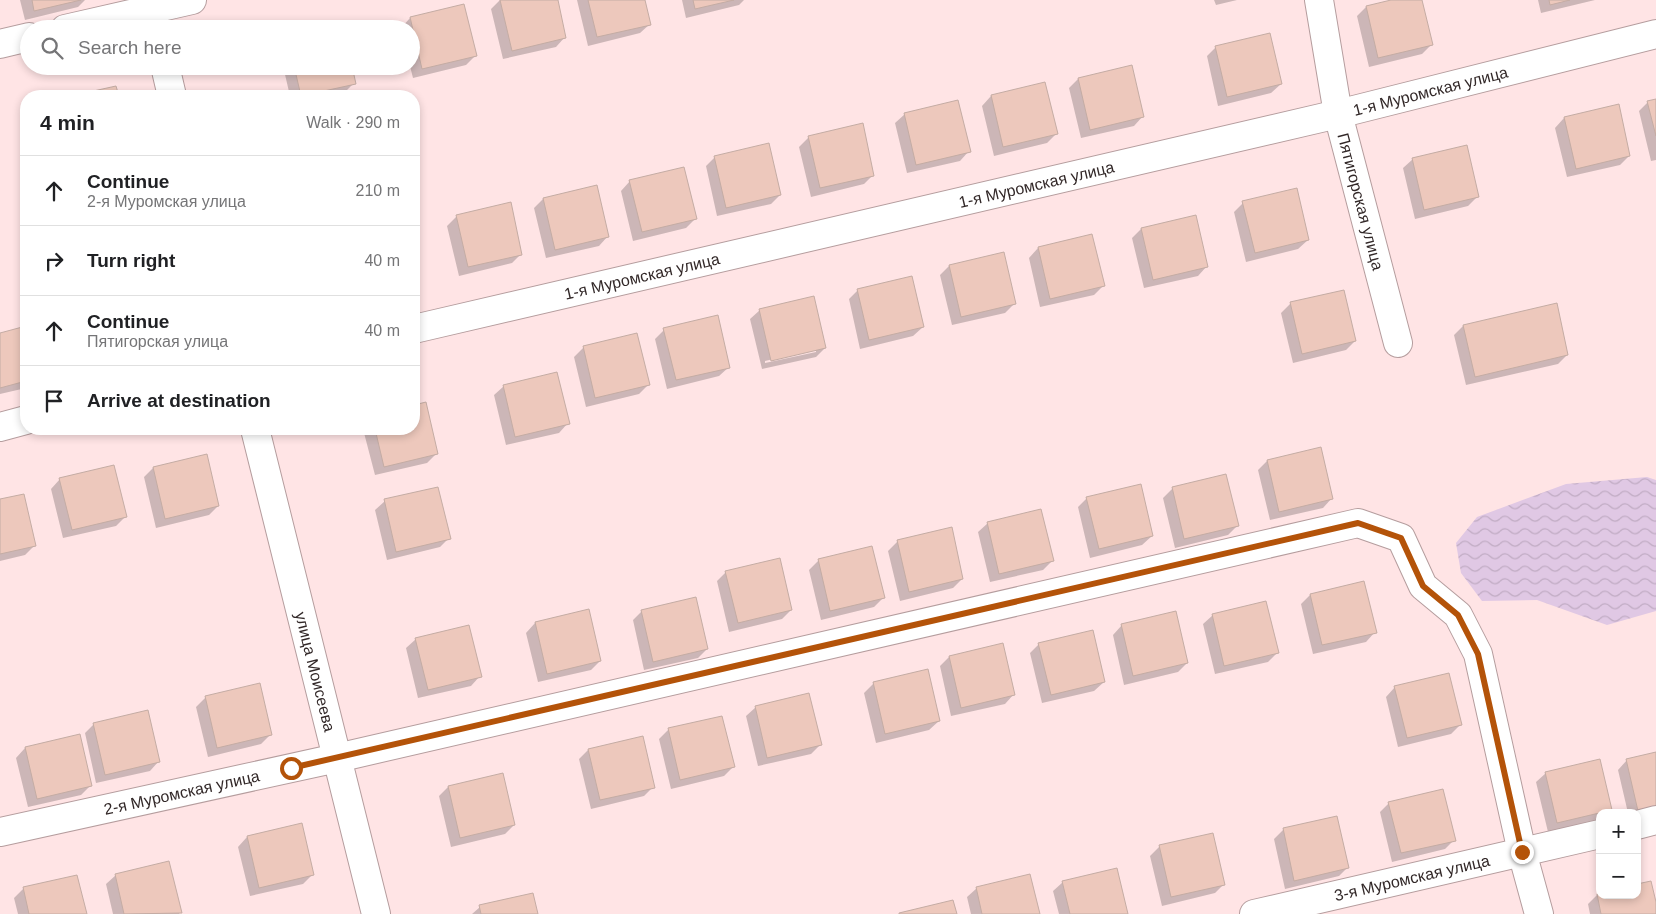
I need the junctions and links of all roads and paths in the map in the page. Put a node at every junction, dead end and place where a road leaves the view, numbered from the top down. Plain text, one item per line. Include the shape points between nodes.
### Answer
1 (192, 0) edge
2 (1319, 0) edge
3 (152, 13) edge
4 (114, 20) edge
5 (1656, 34) edge
6 (20, 39) edge
7 (0, 44) edge
8 (167, 75) edge
9 (171, 90) edge
10 (1338, 114) junction
11 (420, 328) edge
12 (1398, 342) dead end
13 (20, 421) edge
14 (0, 426) edge
15 (256, 435) edge
16 (337, 758) junction
17 (1656, 820) edge
18 (1641, 824) edge
19 (0, 832) edge
20 (1596, 835) edge
21 (1522, 852) junction
22 (376, 914) edge
23 (1254, 914) edge
24 (1539, 914) edge

1 - 3 street
2 - 10 street, Пятигорская улица
3 - 4 street
5 - 10 street, 1-я Муромская улица
6 - 7 street
8 - 9 street
10 - 11 street, 1-я Муромская улица
10 - 12 street, Пятигорская улица
13 - 14 street
15 - 16 street, улица Моисеева
16 - 19 street, 2-я Муромская улица
16 - 21 street, 2-я Муромская улица via 1358,523 1401,538 1423,586 1458,615 1478,654
16 - 22 street, улица Моисеева
17 - 18 street
20 - 21 street, 3-я Муромская улица
21 - 23 street, 3-я Муромская улица
21 - 24 street

